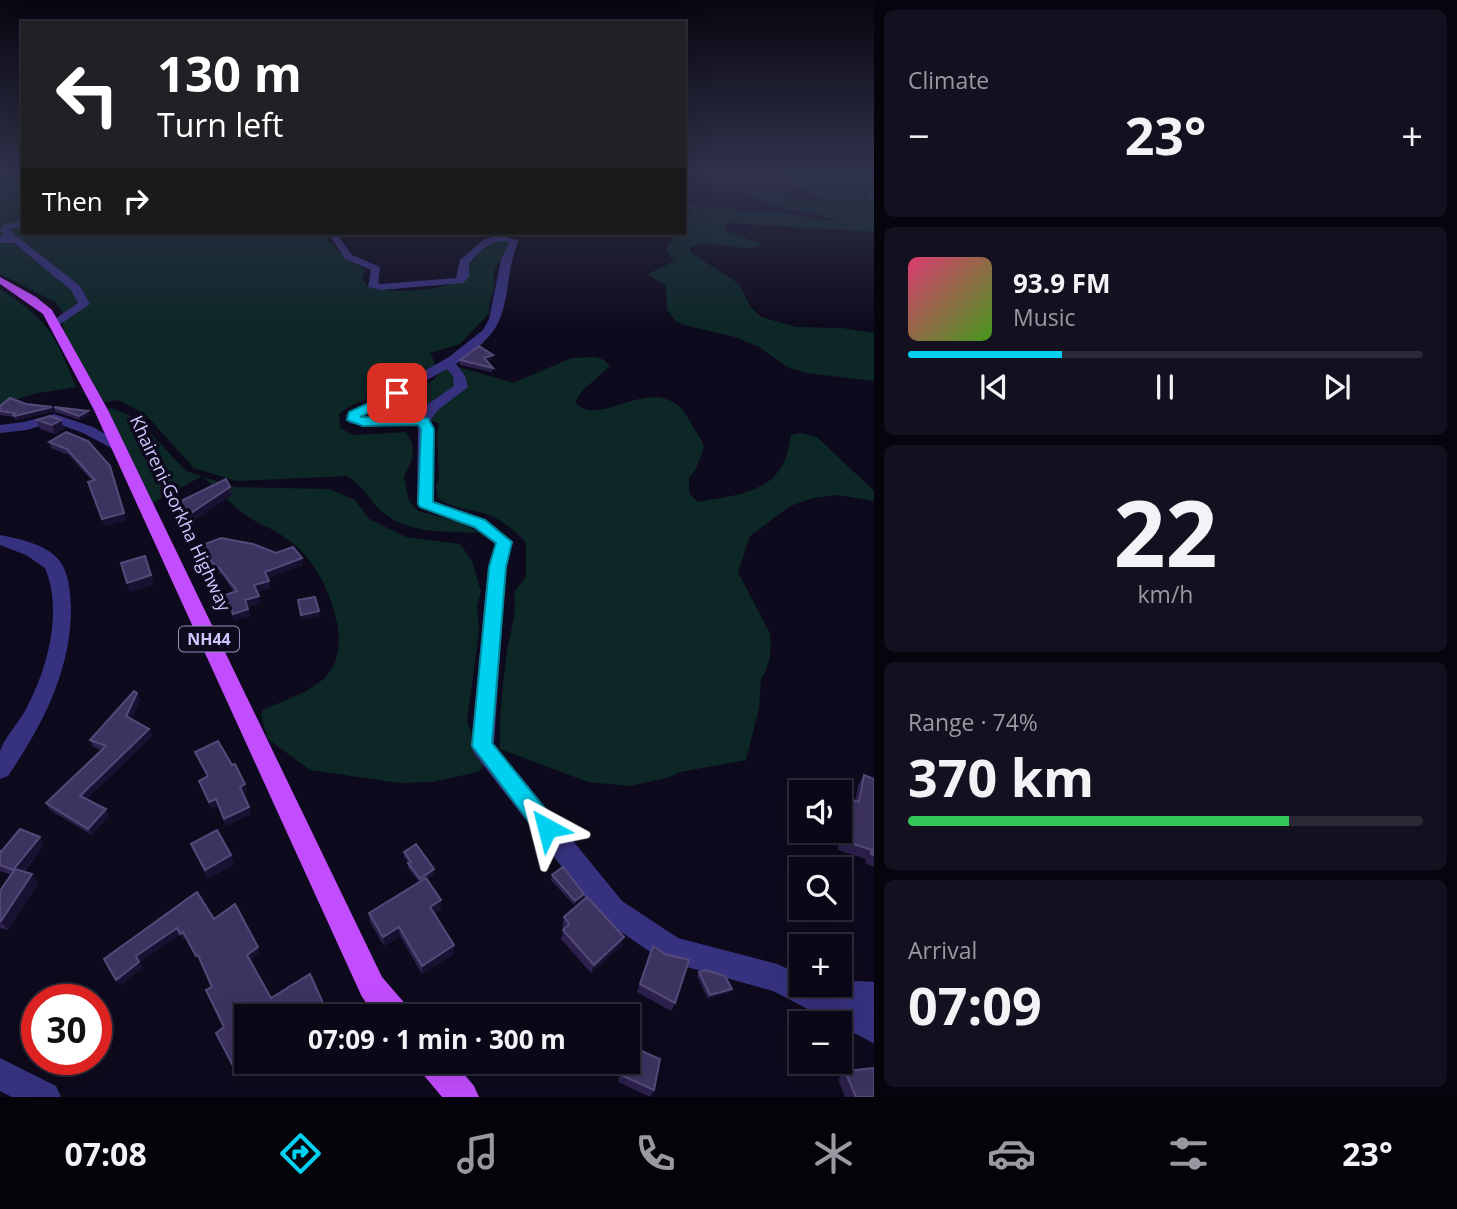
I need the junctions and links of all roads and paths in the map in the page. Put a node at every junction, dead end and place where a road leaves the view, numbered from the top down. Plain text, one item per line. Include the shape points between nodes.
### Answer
1 (21, 224) edge
2 (333, 235) edge
3 (1, 240) edge
4 (0, 279) edge
5 (55, 323) junction
6 (448, 362) junction
7 (423, 421) junction
8 (0, 429) edge
9 (120, 447) junction
10 (0, 540) edge
11 (0, 769) edge
12 (789, 984) edge
13 (852, 996) edge
14 (814, 997) edge
15 (874, 997) edge
16 (386, 1004) edge
17 (874, 1029) edge
18 (0, 1074) edge
19 (443, 1074) edge
20 (45, 1097) edge
21 (463, 1097) edge

1 - 3 street via 6,227 11,235
2 - 6 street via 348,257 376,269 372,285 382,287 459,281 464,277 464,262 483,242 494,238 514,241 494,322
3 - 5 street via 16,240 76,288 84,304
4 - 5 main road, Khaireni-Gorkha Highway / NH44 via 32,299
5 - 9 main road, Khaireni-Gorkha Highway / NH44
6 - 7 street via 461,387 433,407
6 - 7 street via 418,383 353,415 354,420 363,422
7 - 12 street via 427,429 425,504 479,523 505,542 497,567 482,746 612,911 672,950
8 - 9 street via 54,418
9 - 16 main road, Khaireni-Gorkha Highway / NH44 via 372,987
10 - 11 street via 19,544 51,562 60,586 62,616 56,668 26,732
13 - 15 street
14 - 17 street
18 - 20 street
19 - 21 main road

